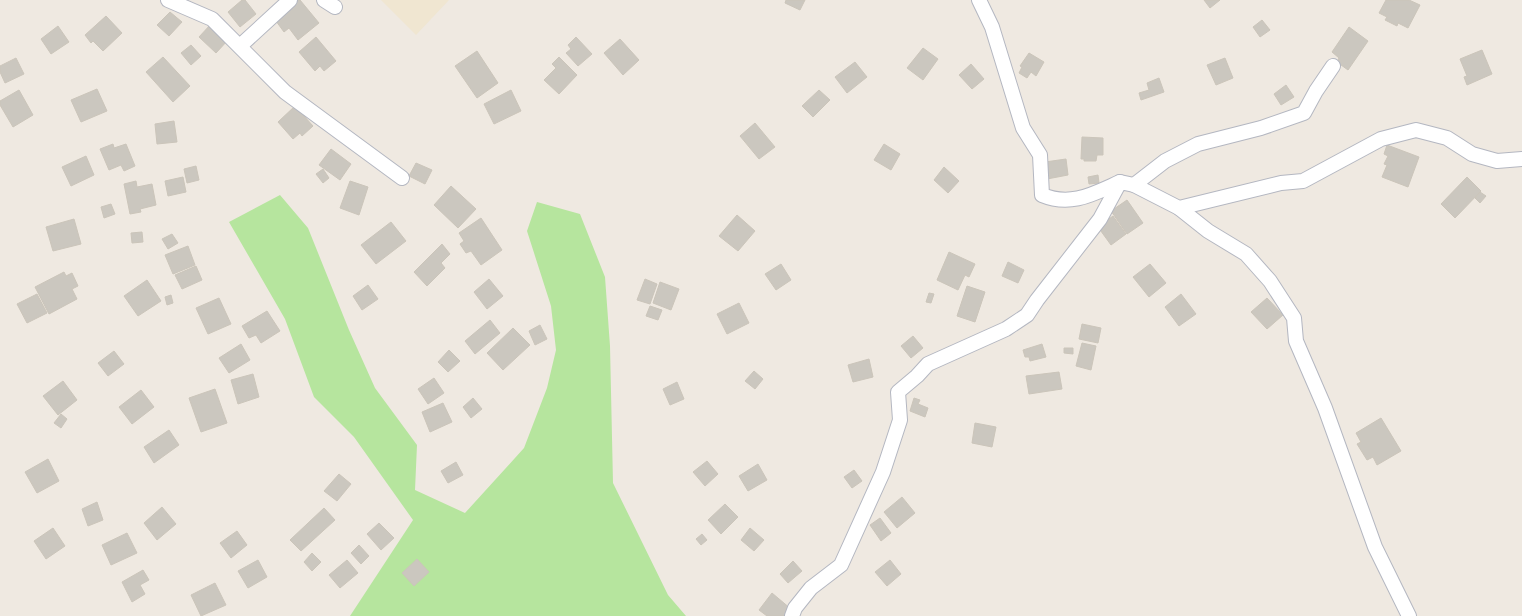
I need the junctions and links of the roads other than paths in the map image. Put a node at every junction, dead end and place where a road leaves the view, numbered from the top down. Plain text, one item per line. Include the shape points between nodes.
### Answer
1 (168, 0) edge
2 (290, 0) edge
3 (978, 0) edge
4 (240, 46) junction
5 (1334, 66) dead end
6 (1522, 159) edge
7 (402, 178) dead end
8 (1127, 183) junction
9 (1179, 208) junction
10 (792, 616) edge
11 (1410, 616) edge

1 - 4 street via 212,19
2 - 4 street
3 - 8 street via 992,27 1023,128 1040,155 1042,195 1055,201 1084,198
4 - 7 street via 285,92
5 - 8 street via 1304,113 1198,144
6 - 9 street via 1497,161 1472,154 1447,138 1416,130 1381,139 1303,181 1281,183
8 - 9 street
8 - 10 street via 1028,315 1006,329 928,364 898,392 900,420 883,472 841,565 811,588 794,608
9 - 11 street via 1208,231 1246,254 1270,281 1294,318 1296,341 1325,408 1375,547

